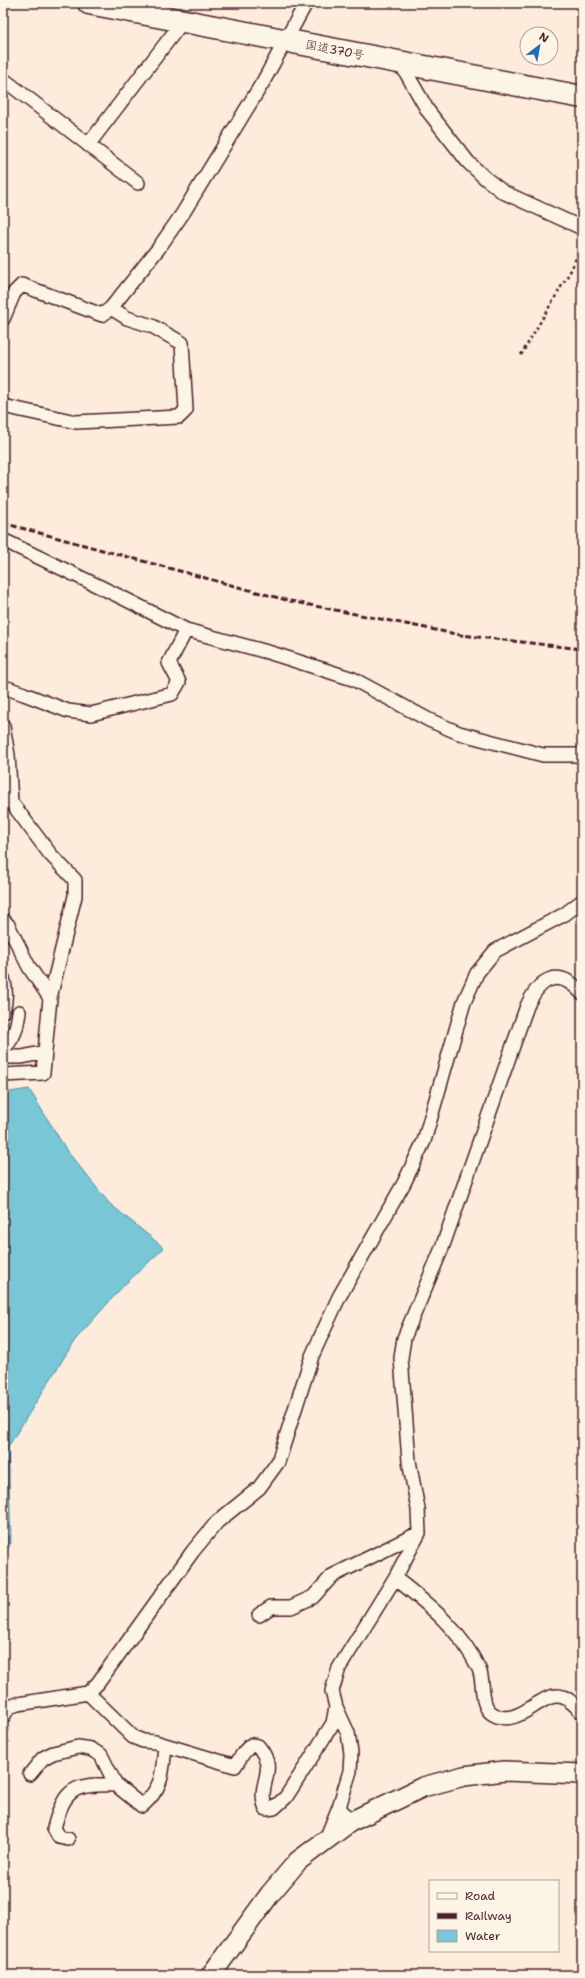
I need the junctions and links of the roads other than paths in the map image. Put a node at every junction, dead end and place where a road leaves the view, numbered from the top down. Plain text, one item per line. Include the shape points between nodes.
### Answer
1 (89, 3) edge
2 (306, 3) edge
3 (183, 21) junction
4 (285, 40) junction
5 (400, 62) junction
6 (3, 79) edge
7 (582, 96) edge
8 (88, 145) junction
9 (138, 183) dead end
10 (582, 228) edge
11 (111, 308) junction
12 (3, 319) edge
13 (3, 406) edge
14 (3, 540) edge
15 (186, 630) junction
16 (3, 689) edge
17 (3, 726) edge
18 (582, 757) edge
19 (582, 902) edge
20 (3, 920) edge
21 (3, 978) edge
22 (582, 993) edge
23 (50, 998) junction
24 (3, 1011) edge
25 (19, 1012) dead end
26 (3, 1049) edge
27 (45, 1052) junction
28 (3, 1057) edge
29 (3, 1075) edge
30 (419, 1533) junction
31 (395, 1578) junction
32 (259, 1615) dead end
33 (88, 1693) junction
34 (336, 1707) junction
35 (582, 1712) edge
36 (3, 1717) edge
37 (165, 1746) junction
38 (30, 1774) dead end
39 (582, 1774) edge
40 (116, 1784) junction
41 (345, 1815) junction
42 (68, 1839) dead end
43 (211, 1975) edge

1 - 3 highway, 国道370号
2 - 4 street
3 - 4 highway, 国道370号
3 - 8 street
4 - 5 highway, 国道370号
4 - 11 street via 263,82 183,213
5 - 7 highway, 国道370号
5 - 10 street via 428,111 462,156 479,172 503,192
6 - 8 street
8 - 9 street
11 - 12 street via 102,315 22,285 14,293
11 - 13 street via 182,343 186,410 179,418 76,422
14 - 15 street
15 - 16 street via 169,663 179,682 172,694 91,714 68,711 7,688
15 - 18 street via 271,652 353,678 428,720 459,733 543,755
17 - 23 street via 11,802 50,854 75,880 76,896
19 - 33 street via 565,914 495,950 477,973 464,1002 424,1141 404,1183 339,1297 312,1356 278,1462 259,1488 216,1522 98,1683
20 - 23 street
21 - 24 street
22 - 30 street via 574,985 558,978 543,982 533,992 442,1248 404,1338 401,1358
23 - 27 street
25 - 26 street via 17,1028 11,1042
27 - 28 street via 22,1057
27 - 29 street via 43,1073
30 - 31 street
30 - 32 street via 332,1576 313,1597 292,1607 271,1607
31 - 34 street via 339,1668 332,1691
31 - 35 street via 439,1613 462,1640 479,1670 486,1706 493,1714 504,1719 529,1711 551,1696 564,1696
33 - 36 street via 18,1704 9,1707
33 - 37 street via 134,1736
34 - 37 street via 333,1723 314,1754 286,1797 274,1808 266,1809 262,1801 269,1764 258,1746 251,1745 235,1766
34 - 41 street via 348,1733 351,1754
37 - 40 street via 160,1784 153,1796 142,1806
38 - 40 street via 42,1758 78,1747 90,1749 101,1756
39 - 41 street via 504,1771 464,1776 423,1787
40 - 42 street via 77,1787 68,1795 60,1807 54,1828 59,1837
41 - 43 street via 325,1841 298,1861 270,1894

